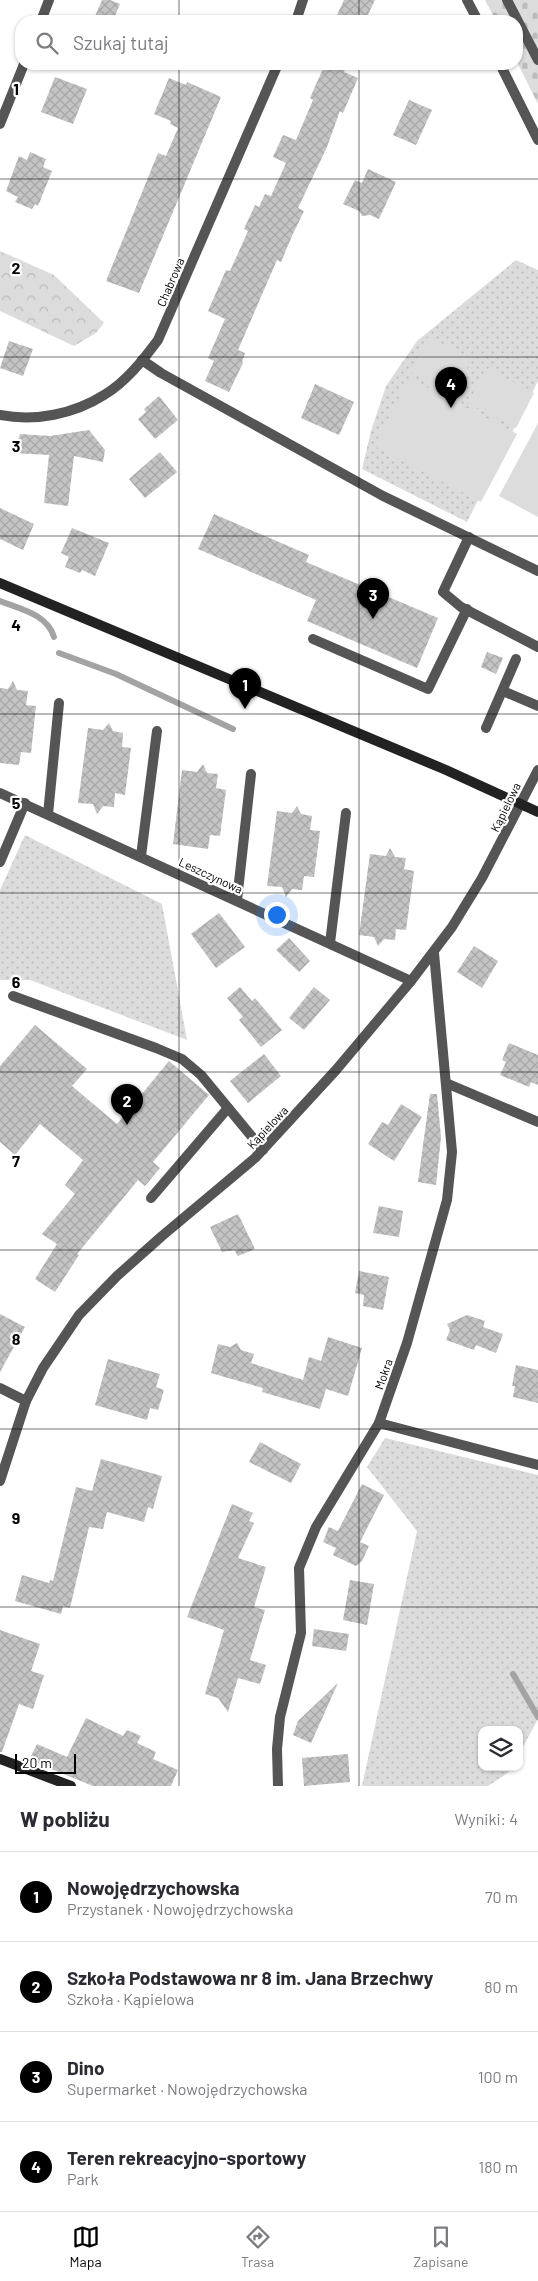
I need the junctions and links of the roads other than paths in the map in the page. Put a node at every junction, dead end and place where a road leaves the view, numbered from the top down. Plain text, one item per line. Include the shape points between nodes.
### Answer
1 (49, 0) edge
2 (304, 0) edge
3 (468, 0) edge
4 (507, 0) edge
5 (43, 15) edge
6 (298, 15) edge
7 (475, 15) edge
8 (515, 15) edge
9 (523, 31) edge
10 (538, 60) edge
11 (22, 70) edge
12 (275, 70) edge
13 (503, 70) edge
14 (0, 124) edge
15 (538, 140) edge
16 (142, 360) junction
17 (0, 415) edge
18 (469, 537) junction
19 (538, 571) edge
20 (0, 584) edge
21 (467, 610) junction
22 (313, 639) dead end
23 (538, 647) edge
24 (516, 659) dead end
25 (502, 691) junction
26 (59, 703) dead end
27 (538, 706) edge
28 (486, 728) dead end
29 (157, 731) dead end
30 (538, 770) edge
31 (251, 774) dead end
32 (0, 793) edge
33 (25, 803) junction
34 (519, 803) junction
35 (538, 812) edge
36 (346, 813) dead end
37 (48, 814) junction
38 (141, 856) junction
39 (0, 862) edge
40 (237, 900) junction
41 (330, 943) junction
42 (434, 953) junction
43 (411, 981) junction
44 (14, 996) dead end
45 (446, 1083) junction
46 (228, 1108) junction
47 (538, 1122) edge
48 (263, 1150) junction
49 (152, 1198) dead end
50 (0, 1388) edge
51 (26, 1401) junction
52 (379, 1423) junction
53 (538, 1465) edge
54 (0, 1481) edge
55 (0, 1759) edge
56 (71, 1786) edge
57 (278, 1786) edge

1 - 5 street
2 - 6 street
3 - 7 street
4 - 8 street
9 - 10 street
11 - 14 street
12 - 16 street, Chabrowa via 158,340
13 - 15 street
16 - 17 street, Chabrowa via 105,395 69,412 34,418
16 - 18 street via 376,492
18 - 19 street
18 - 21 street via 443,592
20 - 34 street
21 - 22 street via 428,689
21 - 23 street
24 - 25 street
25 - 27 street
25 - 28 street
26 - 37 street
29 - 38 street
30 - 34 street, Kąpielowa
31 - 40 street
32 - 33 street, Leszczynowa
33 - 37 street, Leszczynowa
33 - 39 street
34 - 35 street
34 - 42 street, Kąpielowa via 498,850
36 - 41 street
37 - 38 street, Leszczynowa
38 - 40 street, Leszczynowa
40 - 41 street, Leszczynowa
41 - 43 street, Leszczynowa
42 - 43 street, Kąpielowa
42 - 45 street, Mokra
43 - 48 street, Kąpielowa
44 - 46 street via 182,1059
45 - 47 street
45 - 52 street, Mokra via 451,1159 447,1200 408,1343
46 - 48 street
46 - 49 street
48 - 51 street, Kąpielowa via 117,1276 79,1315 43,1368
50 - 51 street
51 - 54 street, Kąpielowa
52 - 53 street
52 - 57 street, Mokra via 316,1527 299,1568 301,1633 280,1717
55 - 56 street

